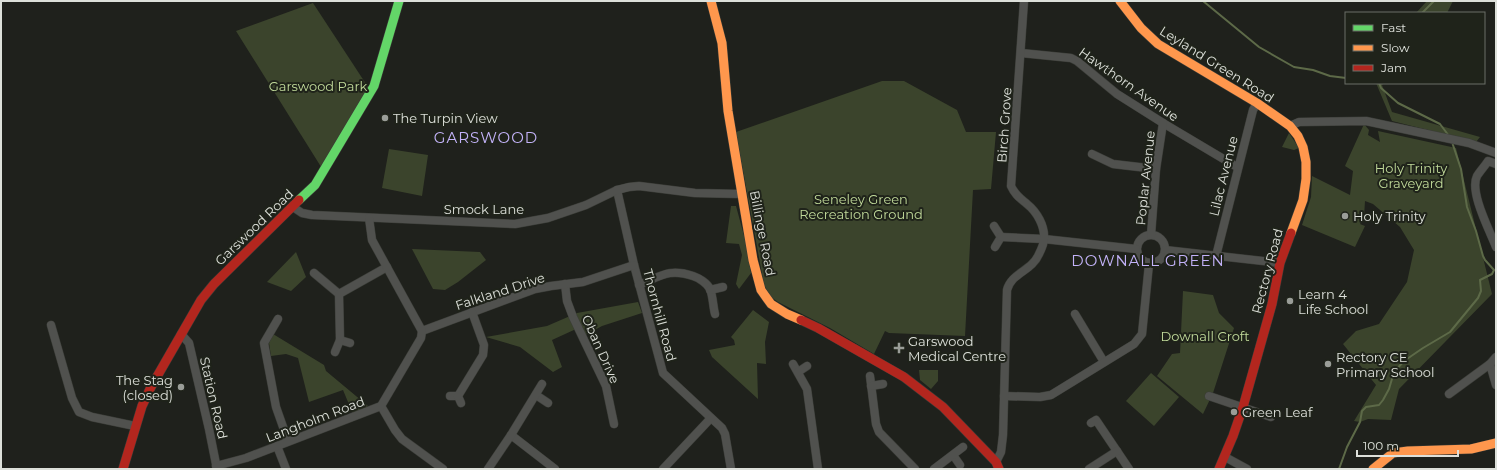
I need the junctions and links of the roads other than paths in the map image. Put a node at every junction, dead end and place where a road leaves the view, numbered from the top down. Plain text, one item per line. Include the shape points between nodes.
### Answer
1 (399, 1) edge
2 (711, 1) edge
3 (1024, 1) edge
4 (1120, 1) edge
5 (1021, 53) junction
6 (1257, 103) junction
7 (1163, 123) junction
8 (1290, 126) junction
9 (1496, 153) edge
10 (1092, 154) dead end
11 (1496, 164) edge
12 (1237, 167) junction
13 (1156, 169) junction
14 (617, 190) junction
15 (741, 194) junction
16 (293, 207) junction
17 (369, 218) junction
18 (994, 226) dead end
19 (1151, 235) junction
20 (1002, 237) junction
21 (1044, 239) junction
22 (995, 247) dead end
23 (1496, 247) edge
24 (1136, 249) junction
25 (1165, 250) junction
26 (1216, 256) junction
27 (1280, 263) junction
28 (1150, 264) junction
29 (634, 265) junction
30 (387, 267) junction
31 (315, 273) dead end
32 (565, 284) junction
33 (639, 285) junction
34 (724, 287) dead end
35 (710, 290) junction
36 (339, 294) junction
37 (472, 312) junction
38 (715, 314) dead end
39 (1075, 314) dead end
40 (278, 319) dead end
41 (51, 325) dead end
42 (422, 331) junction
43 (181, 334) junction
44 (340, 340) junction
45 (264, 343) junction
46 (350, 343) dead end
47 (334, 352) dead end
48 (258, 354) dead end
49 (1496, 357) edge
50 (1104, 362) junction
51 (793, 364) dead end
52 (1490, 364) junction
53 (807, 366) dead end
54 (798, 372) junction
55 (870, 376) dead end
56 (542, 384) dead end
57 (882, 384) dead end
58 (1496, 385) edge
59 (871, 386) junction
60 (1449, 394) dead end
61 (536, 395) junction
62 (1004, 396) junction
63 (1209, 396) dead end
64 (456, 399) dead end
65 (548, 403) dead end
66 (380, 406) junction
67 (1243, 407) junction
68 (1270, 417) dead end
69 (711, 418) junction
70 (1091, 423) dead end
71 (614, 424) dead end
72 (136, 426) junction
73 (511, 435) junction
74 (288, 442) junction
75 (1496, 443) edge
76 (277, 446) junction
77 (963, 447) dead end
78 (1117, 451) junction
79 (953, 455) junction
80 (1224, 457) junction
81 (960, 465) dead end
82 (998, 465) edge
83 (216, 467) edge
84 (123, 469) edge
85 (286, 469) edge
86 (443, 469) edge
87 (488, 469) edge
88 (555, 469) edge
89 (663, 469) edge
90 (731, 469) edge
91 (818, 469) edge
92 (915, 469) edge
93 (934, 469) edge
94 (1090, 469) edge
95 (1129, 469) edge
96 (1219, 469) edge
97 (1247, 469) edge
98 (1374, 469) edge

1 - 16 street, Garswood Road via 370,95 315,185
2 - 15 street, Billinge Road via 723,50 725,92
3 - 5 street, Birch Grove
4 - 6 street, Leyland Green Road via 1141,28 1158,44
5 - 7 street, Hawthorn Avenue via 1071,58 1117,94
5 - 21 street, Birch Grove via 1011,186 1039,218
6 - 8 street, Leyland Green Road
6 - 12 street, Lilac Avenue
7 - 12 street, Hawthorn Avenue
7 - 13 street, Poplar Avenue
8 - 9 street via 1300,122 1366,121 1469,143
8 - 27 street, Rectory Road via 1303,147 1306,179 1303,200
10 - 13 street via 1113,164
11 - 23 street via 1488,161 1476,177 1475,188
12 - 26 street, Lilac Avenue
13 - 19 street, Poplar Avenue
14 - 15 street, Smock Lane via 639,186 695,193
14 - 17 street, Smock Lane via 586,205 548,218 515,224
14 - 29 street, Thornhill Road
15 - 82 street, Billinge Road via 756,274 761,290 771,304 904,377 943,406
16 - 17 street, Smock Lane via 312,215
16 - 43 street, Garswood Road via 211,287
17 - 30 street via 372,240
18 - 20 street
19 - 24 street via 1139,240
19 - 25 street via 1163,242
20 - 21 street
20 - 22 street
21 - 24 street
21 - 62 street via 1039,256 1027,269 1012,279 1007,290
24 - 28 street via 1141,260
25 - 26 street
25 - 28 street via 1162,259
26 - 27 street
27 - 67 street, Rectory Road via 1272,304
28 - 50 street via 1142,334 1134,344
29 - 32 street, Falkland Drive via 583,282
29 - 33 street, Thornhill Road
30 - 36 street
30 - 42 street
31 - 36 street
32 - 37 street, Falkland Drive via 535,289
32 - 71 street, Oban Drive via 573,317 606,386
33 - 35 street via 674,271 696,277
33 - 69 street, Thornhill Road via 663,373
34 - 35 street
35 - 38 street
36 - 44 street
37 - 42 street, Falkland Drive
37 - 64 street via 484,345 483,356
39 - 50 street
40 - 45 street
41 - 72 street via 72,398 79,412
42 - 66 street, Langholm Road via 421,338
43 - 72 street, Garswood Road via 151,387
43 - 83 street, Station Road via 189,343
44 - 46 street
44 - 47 street
45 - 48 street
45 - 74 street via 276,407
49 - 52 street
50 - 62 street via 1051,396
51 - 54 street
52 - 58 street
52 - 60 street
53 - 54 street
54 - 91 street via 807,389
55 - 59 street
56 - 61 street
57 - 59 street
59 - 92 street via 879,432
61 - 65 street
61 - 73 street
62 - 82 street
63 - 67 street
66 - 74 street, Langholm Road
66 - 86 street via 402,438
67 - 68 street
67 - 80 street, Rectory Road
69 - 89 street
69 - 90 street, Thornhill Road via 725,434
70 - 78 street via 1096,420
72 - 84 street, Garswood Road
73 - 87 street
73 - 88 street
74 - 76 street, Langholm Road
75 - 98 street via 1471,449 1392,453
76 - 83 street, Langholm Road
76 - 85 street
77 - 79 street
78 - 94 street
78 - 95 street
79 - 81 street
79 - 93 street
80 - 96 street, Rectory Road
80 - 97 street

